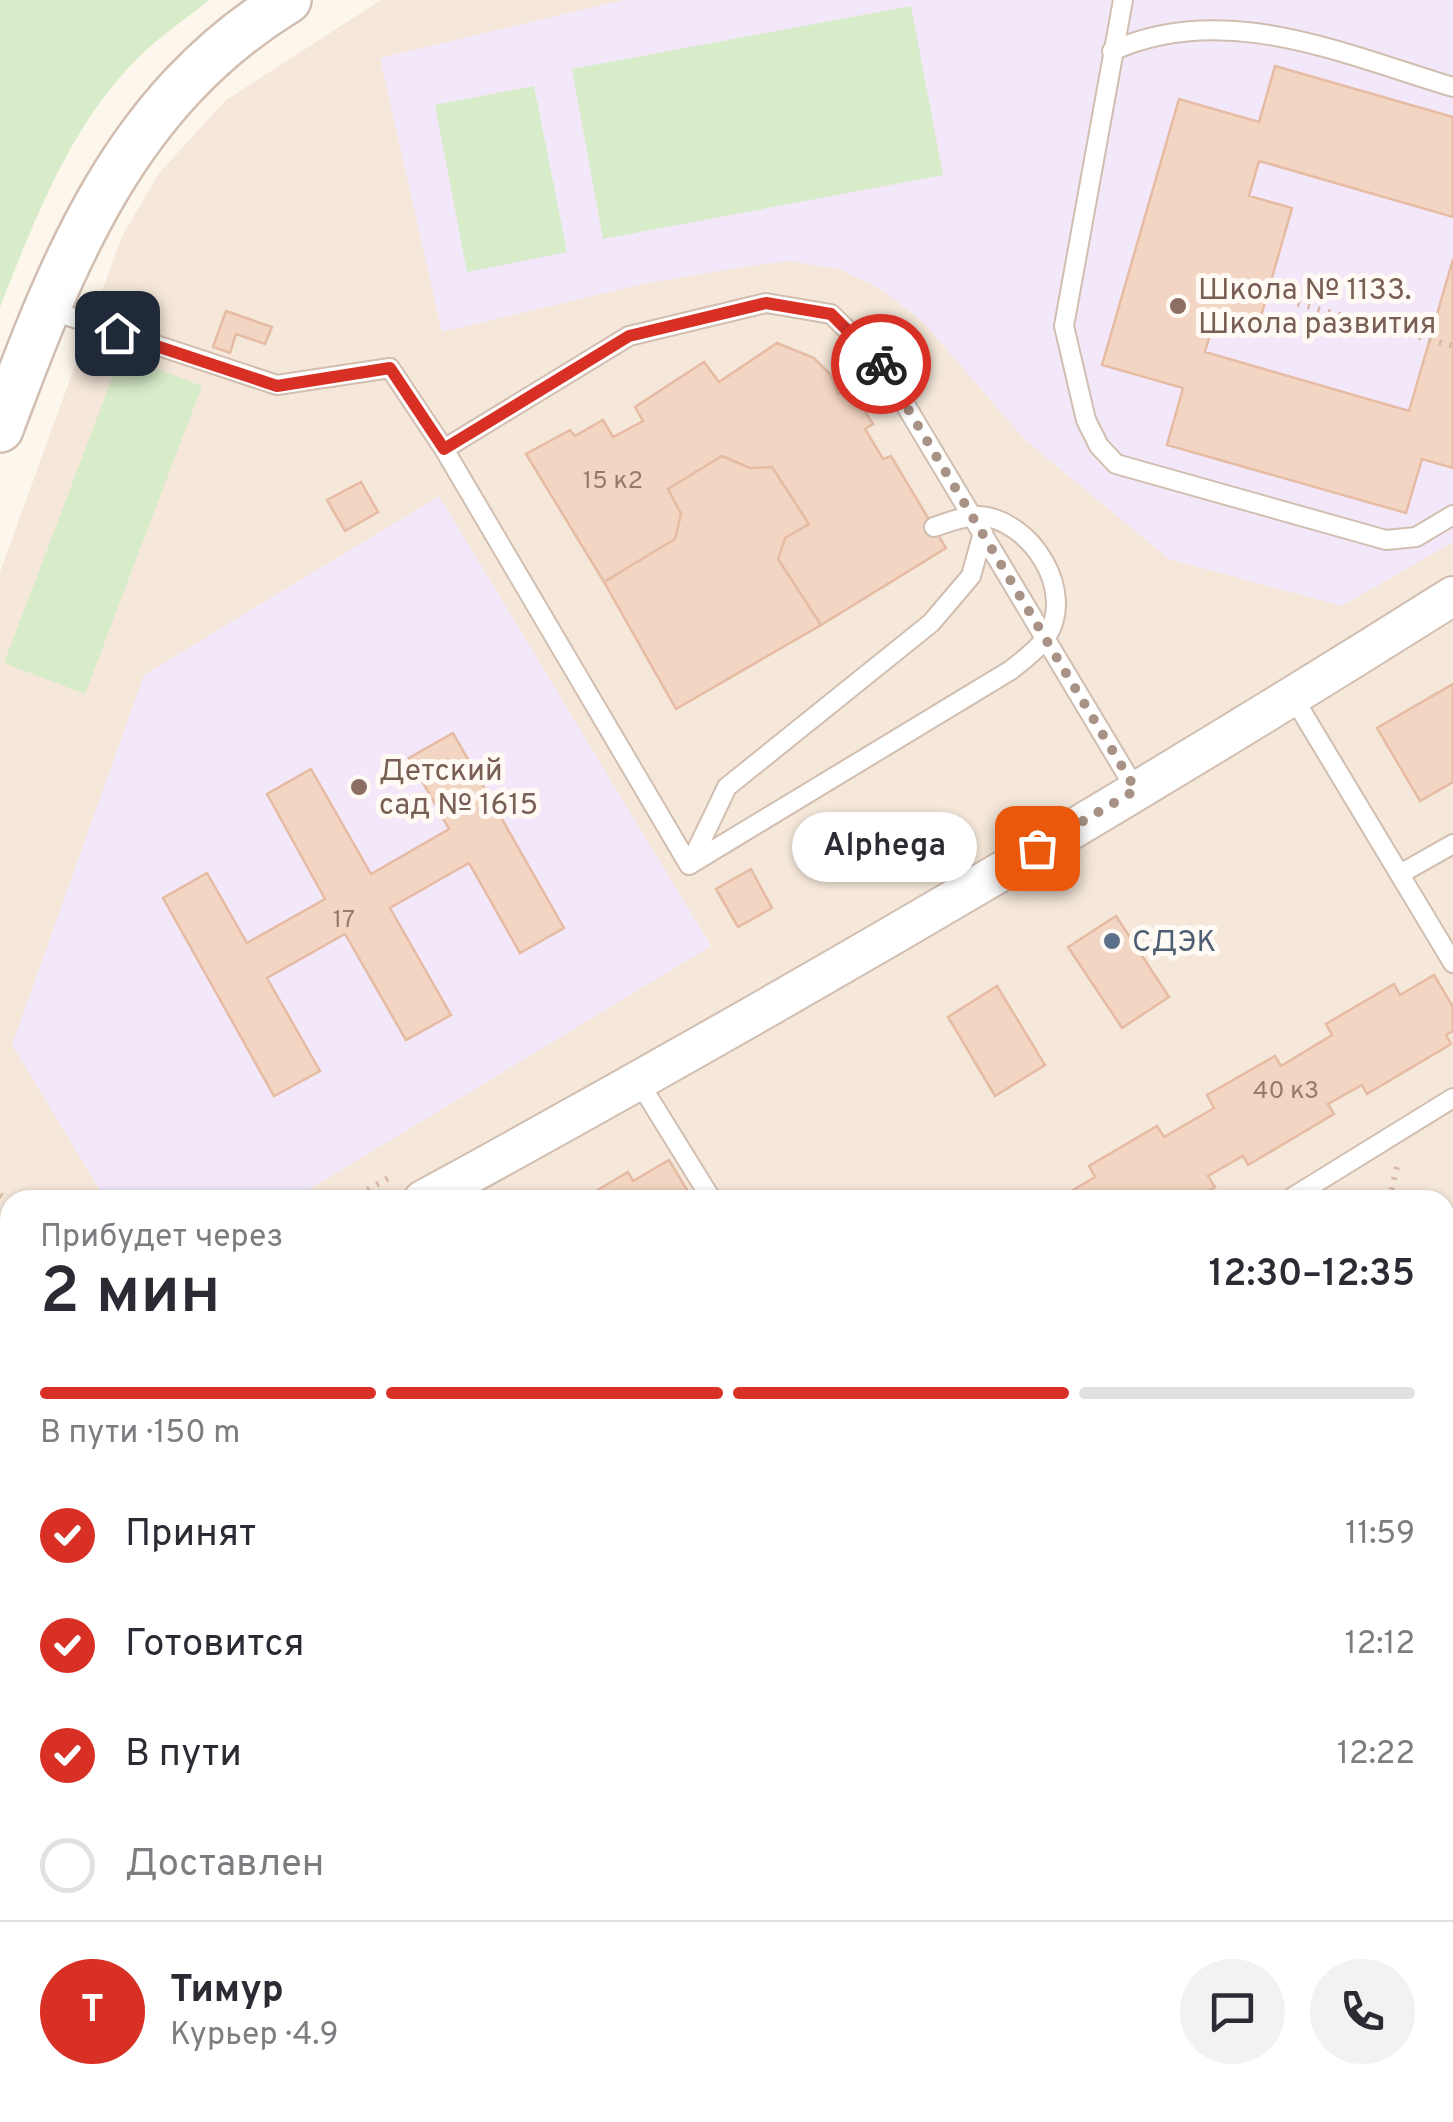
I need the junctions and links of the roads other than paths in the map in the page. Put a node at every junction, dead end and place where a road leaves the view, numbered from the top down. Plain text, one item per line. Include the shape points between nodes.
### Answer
1 (288, 0) edge
2 (1123, 0) edge
3 (1112, 51) junction
4 (1453, 86) edge
5 (47, 308) junction
6 (0, 429) edge
7 (444, 449) junction
8 (1453, 515) edge
9 (934, 527) dead end
10 (983, 534) junction
11 (1453, 596) edge
12 (1294, 696) junction
13 (1136, 790) junction
14 (1453, 844) edge
15 (689, 864) junction
16 (1400, 874) junction
17 (1453, 963) edge
18 (639, 1082) junction
19 (1453, 1098) edge
20 (441, 1190) edge
21 (706, 1190) edge
22 (1304, 1190) edge

1 - 5 street via 200,65 136,136 88,216
2 - 3 lane
3 - 4 lane via 1190,30 1253,28
3 - 8 lane via 1064,326 1086,420 1099,446 1116,464 1386,540 1416,536
5 - 6 street
5 - 7 lane via 277,386 390,368
7 - 10 lane via 629,336 766,303 831,314 879,361
7 - 15 lane
9 - 15 lane via 982,516 1023,535 1053,580 1054,614 1046,638 1011,670
10 - 13 lane
10 - 15 lane via 971,576 932,624 727,788
11 - 12 street
12 - 13 street
12 - 16 lane
13 - 18 street
14 - 16 lane
16 - 17 lane
18 - 20 street
18 - 21 lane
19 - 22 lane

